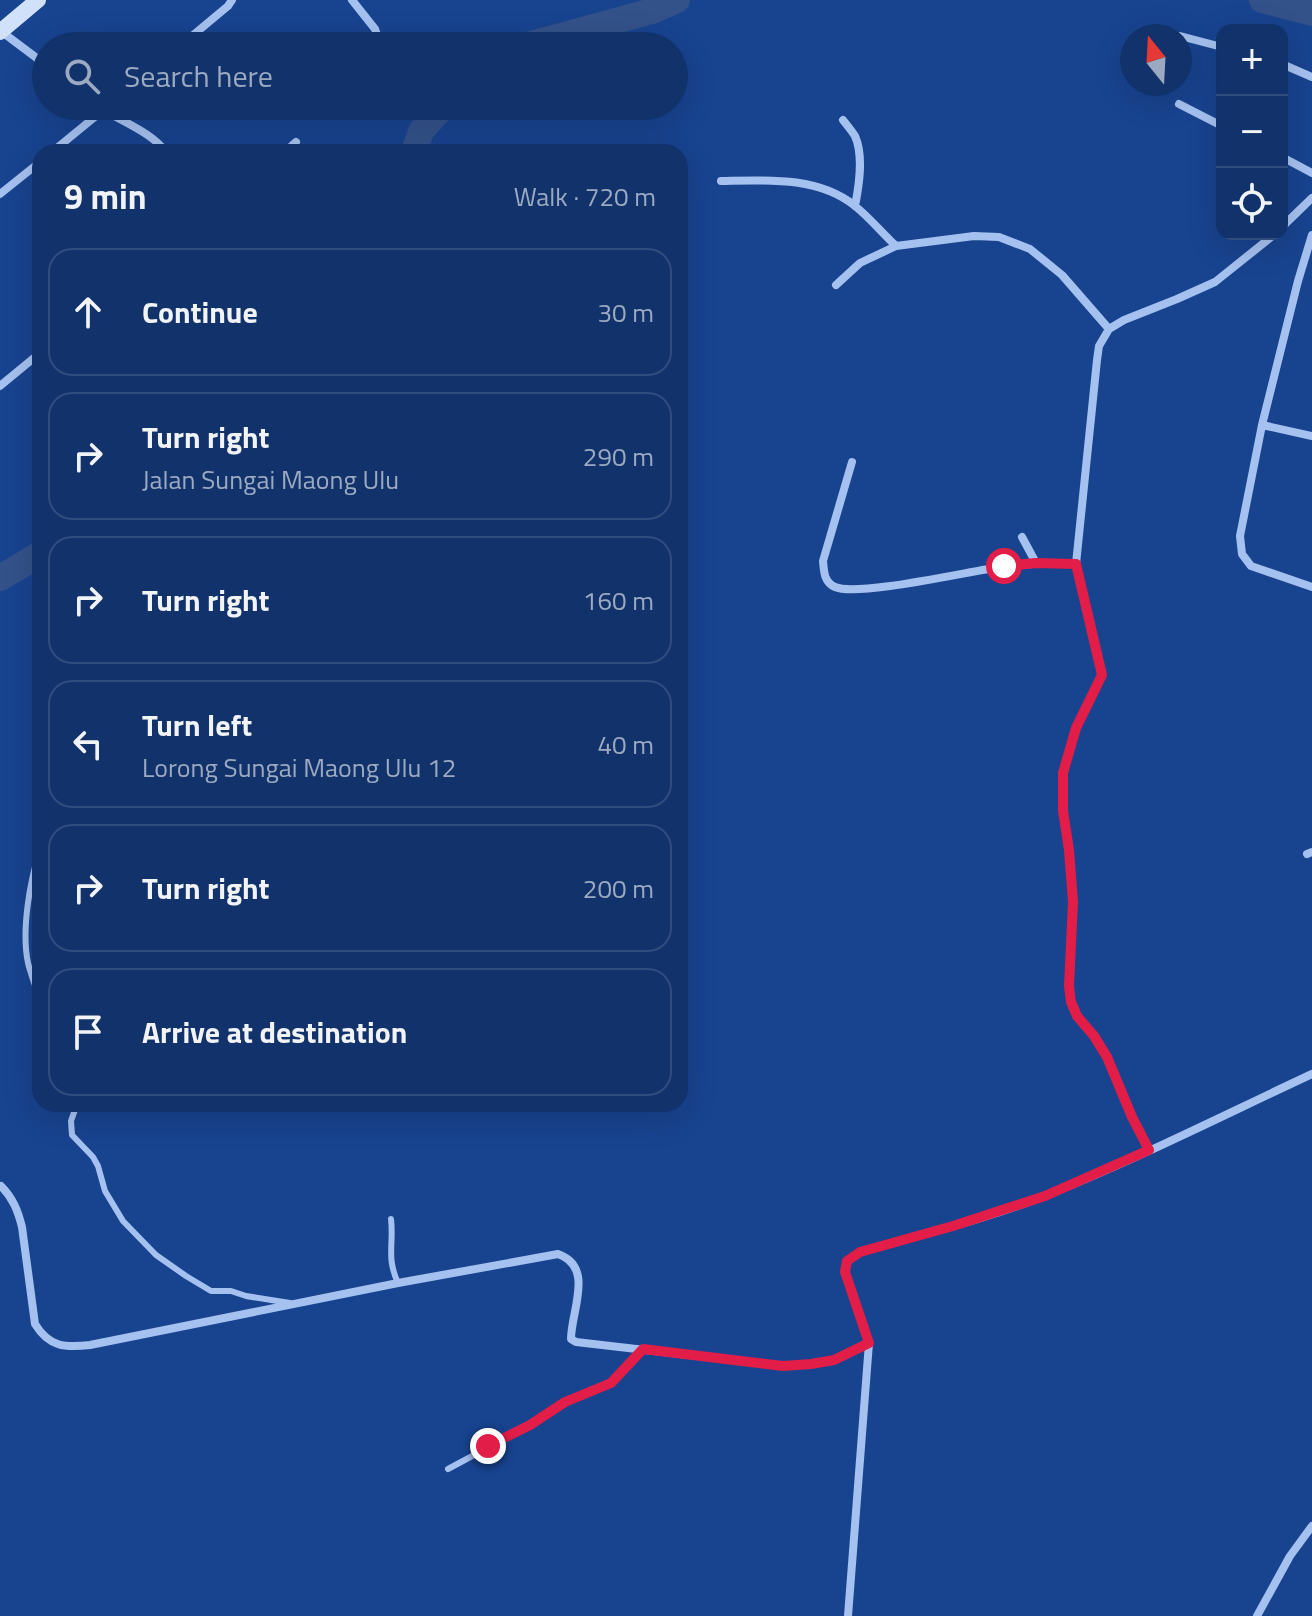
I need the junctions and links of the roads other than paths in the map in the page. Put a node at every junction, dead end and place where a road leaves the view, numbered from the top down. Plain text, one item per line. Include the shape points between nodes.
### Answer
1 (38, 0) edge
2 (232, 0) edge
3 (352, 0) edge
4 (0, 32) edge
5 (197, 32) edge
6 (376, 32) edge
7 (1192, 40) edge
8 (1216, 46) edge
9 (32, 55) edge
10 (1288, 67) edge
11 (1312, 77) edge
12 (1179, 104) dead end
13 (89, 120) edge
14 (125, 120) edge
15 (843, 120) dead end
16 (1216, 123) edge
17 (61, 144) edge
18 (159, 144) edge
19 (1288, 160) edge
20 (32, 168) edge
21 (1312, 173) edge
22 (721, 181) dead end
23 (0, 194) edge
24 (1312, 198) edge
25 (855, 206) junction
26 (1288, 221) edge
27 (1312, 235) edge
28 (1268, 240) edge
29 (896, 246) junction
30 (836, 285) dead end
31 (1109, 329) junction
32 (32, 360) edge
33 (0, 386) edge
34 (1262, 425) junction
35 (1312, 436) edge
36 (852, 462) dead end
37 (1022, 537) dead end
38 (1036, 563) junction
39 (1076, 564) junction
40 (1312, 587) edge
41 (32, 886) edge
42 (32, 975) edge
43 (1312, 1074) edge
44 (74, 1112) edge
45 (1149, 1150) junction
46 (1, 1186) edge
47 (391, 1219) dead end
48 (398, 1283) junction
49 (294, 1303) junction
50 (869, 1343) junction
51 (643, 1349) junction
52 (448, 1469) dead end
53 (1312, 1526) edge
54 (848, 1616) edge
55 (1257, 1616) edge

1 - 4 main road
2 - 5 street
3 - 6 street
4 - 9 street
7 - 8 street
10 - 11 street
12 - 16 street
13 - 17 street
14 - 18 street
15 - 25 street via 856,138 859,157
19 - 21 street
20 - 23 street
22 - 25 street via 798,183 832,191
24 - 26 street
25 - 29 street
27 - 34 street
28 - 31 street via 1215,282
29 - 30 street via 860,263
29 - 31 street via 974,236 999,237 1030,249 1062,275
31 - 39 street via 1097,360
32 - 33 street
34 - 35 street
34 - 40 street via 1240,536 1242,554 1251,566
36 - 38 street via 823,561 830,586 880,587
37 - 38 street
38 - 39 street
39 - 45 street via 1102,675 1076,728 1063,773 1073,902 1069,986 1077,1016 1107,1057
41 - 42 lane via 26,941
43 - 45 street
44 - 49 lane via 72,1135 93,1157 123,1221 156,1255 211,1291
45 - 50 street via 1045,1196 860,1252 847,1261 845,1272
46 - 49 street via 21,1219 35,1324 42,1336 58,1344 90,1345
47 - 48 lane via 391,1268
48 - 49 street
48 - 51 street via 558,1254 569,1258 578,1278 571,1339
50 - 51 street via 834,1360 783,1366
50 - 54 street
51 - 52 lane via 611,1383 565,1402
53 - 55 street

